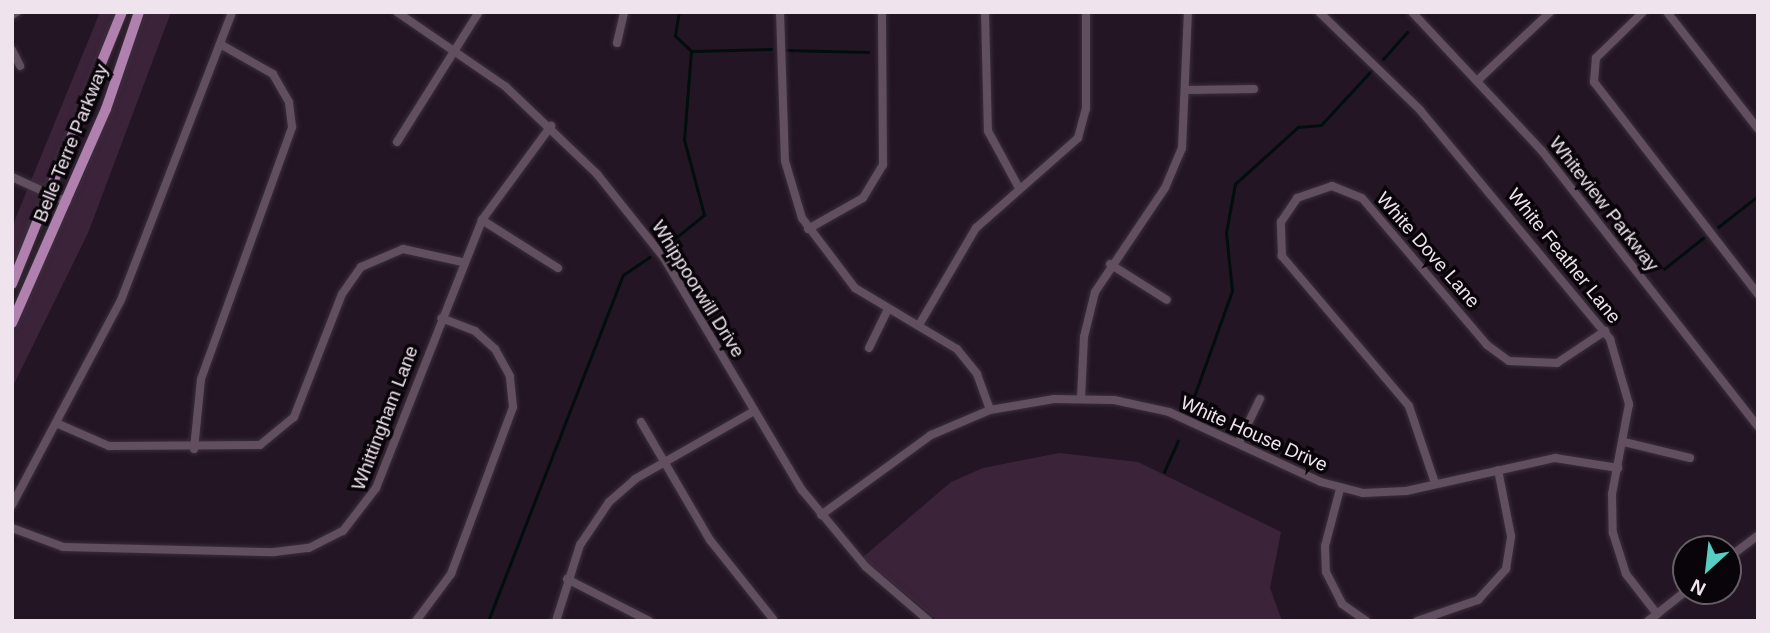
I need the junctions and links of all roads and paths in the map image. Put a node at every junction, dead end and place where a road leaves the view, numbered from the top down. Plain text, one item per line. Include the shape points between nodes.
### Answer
1 (17, 12) edge
2 (122, 12) edge
3 (139, 12) edge
4 (232, 12) edge
5 (397, 12) edge
6 (479, 12) edge
7 (624, 12) edge
8 (780, 12) edge
9 (882, 12) edge
10 (985, 12) edge
11 (1086, 12) edge
12 (1188, 12) edge
13 (1320, 12) edge
14 (1412, 12) edge
15 (1550, 12) edge
16 (1643, 12) edge
17 (1667, 12) edge
18 (12, 15) edge
19 (617, 43) dead end
20 (220, 44) junction
21 (454, 48) junction
22 (12, 50) edge
23 (20, 66) dead end
24 (1479, 79) junction
25 (1254, 89) dead end
26 (1188, 90) junction
27 (551, 126) junction
28 (1758, 129) edge
29 (397, 142) dead end
30 (12, 177) edge
31 (1018, 188) junction
32 (52, 195) junction
33 (67, 202) junction
34 (482, 220) junction
35 (808, 229) junction
36 (462, 262) junction
37 (1110, 264) junction
38 (558, 268) dead end
39 (12, 284) edge
40 (1758, 294) edge
41 (1167, 300) dead end
42 (888, 309) junction
43 (441, 318) junction
44 (12, 323) edge
45 (919, 325) junction
46 (1605, 331) junction
47 (869, 348) dead end
48 (1081, 398) junction
49 (1260, 399) dead end
50 (990, 410) junction
51 (754, 411) junction
52 (641, 422) dead end
53 (56, 424) junction
54 (1758, 426) edge
55 (1239, 442) junction
56 (1624, 442) junction
57 (194, 449) junction
58 (1690, 458) dead end
59 (663, 462) junction
60 (1618, 468) junction
61 (1498, 470) junction
62 (1435, 483) junction
63 (1340, 489) junction
64 (12, 505) edge
65 (821, 515) junction
66 (12, 528) edge
67 (1758, 535) edge
68 (1742, 547) edge
69 (567, 579) junction
70 (1672, 602) edge
71 (1657, 614) junction
72 (773, 619) dead end
73 (416, 621) edge
74 (556, 621) edge
75 (649, 621) edge
76 (929, 621) edge
77 (1366, 621) edge
78 (1417, 621) edge
79 (1648, 621) edge

1 - 18 street
2 - 32 main road, Belle Terre Parkway
3 - 33 main road, Belle Terre Parkway
4 - 20 street
5 - 21 street, Whippoorwill Drive
6 - 21 street
7 - 19 street
8 - 35 street via 786,167
9 - 35 street via 883,165 863,198
10 - 31 street via 988,131
11 - 31 street via 1082,131 1067,153
12 - 26 street
13 - 46 street, White Feather Lane via 1408,96
14 - 24 street, Whiteview Parkway
15 - 24 street
16 - 40 street via 1596,58 1594,82
17 - 28 street
20 - 53 street via 130,279
20 - 57 street via 273,74 289,102 292,127 201,379
21 - 27 street, Whippoorwill Drive
21 - 29 street
22 - 23 street
24 - 54 street, Whiteview Parkway
25 - 26 street
26 - 37 street via 1173,175
27 - 34 street, Whittingham Lane
27 - 51 street, Whippoorwill Drive via 660,252
30 - 32 street
31 - 45 street via 960,248
32 - 33 street
32 - 39 main road, Belle Terre Parkway
33 - 44 main road, Belle Terre Parkway
34 - 36 street, Whittingham Lane
34 - 38 street
35 - 42 street via 841,274
36 - 43 street, Whittingham Lane
36 - 57 street via 410,249 366,263 342,294 285,428 252,448
37 - 41 street
37 - 48 street via 1087,319
42 - 45 street
42 - 47 street
43 - 66 street, Whittingham Lane via 372,496 355,520 328,541 280,552 70,548
43 - 73 street via 475,331 495,349 510,376 513,407 451,574
45 - 50 street via 967,359
46 - 56 street, White Feather Lane via 1626,381
46 - 62 street, White Dove Lane via 1551,365 1509,360 1488,345 1362,198 1332,186 1297,198 1281,222 1282,256 1409,406
48 - 50 street, White House Drive
48 - 55 street, White House Drive via 1158,409
49 - 55 street
50 - 65 street, White House Drive via 910,447
51 - 59 street
51 - 65 street, Whippoorwill Drive
52 - 59 street
53 - 57 street via 103,445
53 - 64 street
55 - 63 street, White House Drive
56 - 58 street
56 - 60 street, White Feather Lane
59 - 69 street via 603,508
59 - 72 street via 710,540
60 - 61 street, White House Drive via 1564,458
60 - 71 street, White Feather Lane via 1611,502 1614,541 1630,580
61 - 62 street, White House Drive
61 - 78 street via 1511,536 1506,569 1478,600
62 - 63 street, White House Drive via 1381,494
63 - 77 street via 1326,572 1342,604
65 - 76 street, Whippoorwill Drive via 866,567
67 - 68 street
69 - 74 street
69 - 75 street
70 - 71 street
71 - 79 street

